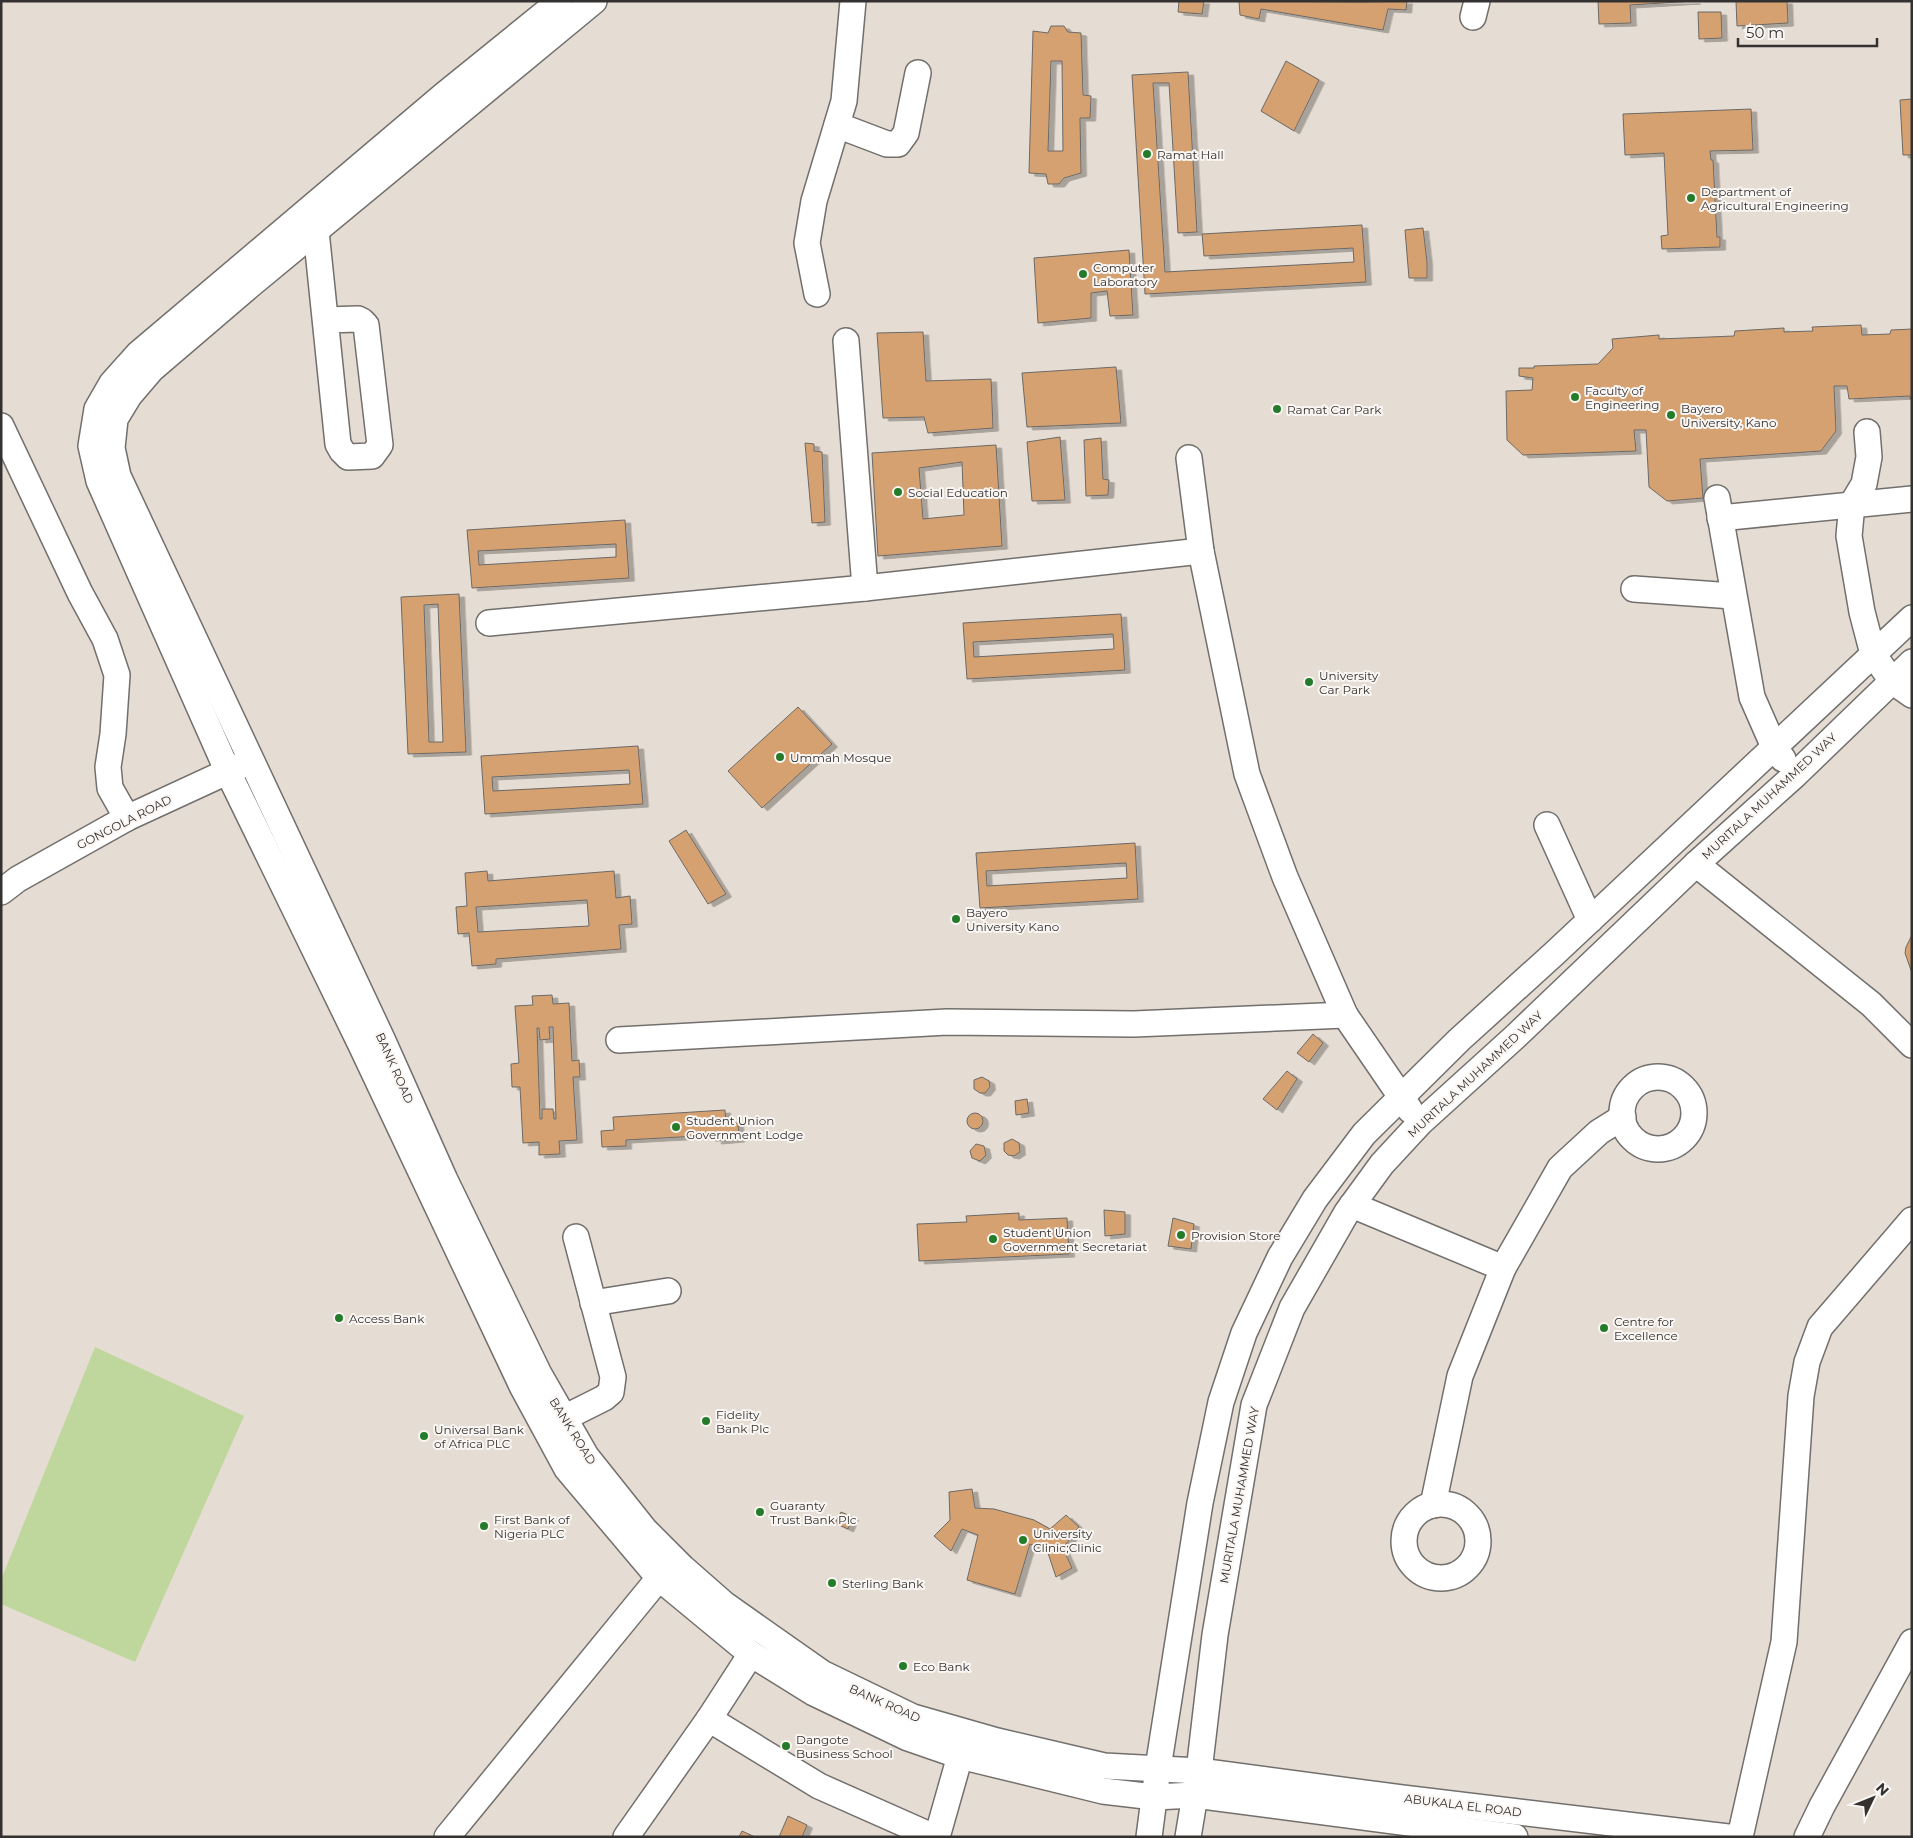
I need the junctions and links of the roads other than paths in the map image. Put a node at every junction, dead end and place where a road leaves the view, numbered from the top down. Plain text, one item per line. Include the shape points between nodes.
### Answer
1 (560, 1) edge
2 (594, 1) edge
3 (853, 1) edge
4 (918, 73) dead end
5 (837, 125) junction
6 (316, 231) junction
7 (817, 294) dead end
8 (326, 320) junction
9 (846, 341) dead end
10 (1, 426) edge
11 (1866, 432) dead end
12 (1189, 458) dead end
13 (1912, 499) edge
14 (1852, 504) junction
15 (1201, 551) junction
16 (865, 588) junction
17 (1634, 589) dead end
18 (1733, 596) junction
19 (1912, 618) edge
20 (489, 623) dead end
21 (1873, 654) junction
22 (1912, 662) edge
23 (1892, 680) junction
24 (1912, 695) edge
25 (1774, 747) junction
26 (251, 761) junction
27 (228, 772) junction
28 (1794, 775) junction
29 (127, 818) junction
30 (1548, 825) dead end
31 (1696, 864) junction
32 (1, 892) edge
33 (1590, 920) junction
34 (1345, 1015) junction
35 (620, 1040) dead end
36 (1912, 1045) edge
37 (1400, 1098) junction
38 (1622, 1117) dead end
39 (1420, 1123) junction
40 (1352, 1205) junction
41 (1912, 1220) edge
42 (576, 1237) dead end
43 (1503, 1268) junction
44 (668, 1291) dead end
45 (593, 1303) junction
46 (564, 1418) junction
47 (1433, 1504) dead end
48 (660, 1578) junction
49 (1912, 1642) edge
50 (751, 1654) junction
51 (709, 1719) junction
52 (960, 1756) junction
53 (1158, 1768) junction
54 (1197, 1783) junction
55 (1154, 1797) junction
56 (447, 1837) edge
57 (626, 1837) edge
58 (935, 1837) edge
59 (1149, 1837) edge
60 (1188, 1837) edge
61 (1515, 1837) edge
62 (1728, 1837) edge
63 (1740, 1837) edge
64 (1807, 1837) edge

1 - 27 street via 138,354 112,383 97,409 91,446 99,481
2 - 6 street, BANK ROAD
3 - 5 street via 844,101
4 - 5 street via 906,133 898,144 887,144
5 - 7 street via 814,201 807,243
6 - 8 street
6 - 26 street, BANK ROAD via 152,369 115,419 112,448 118,476
8 - 8 street via 358,319 366,325 380,445 372,456 348,457 338,444
9 - 16 street
10 - 29 street via 105,639 117,676 108,767 110,788
11 - 14 street via 1869,457 1864,484
12 - 15 street
13 - 14 street
14 - 18 street via 1718,508
14 - 21 street via 1849,536
15 - 16 street
15 - 34 street via 1246,774 1285,876
16 - 20 street
17 - 18 street
18 - 25 street via 1752,697
19 - 21 street
21 - 23 street
21 - 25 street
22 - 23 street, MURITALA MUHAMMED WAY
23 - 24 street
23 - 28 street, MURITALA MUHAMMED WAY
25 - 28 street
25 - 33 street
26 - 27 street, GONGOLA ROAD
26 - 46 street, BANK ROAD via 445,1180 539,1374
27 - 29 street, GONGOLA ROAD
27 - 48 street via 522,1386 567,1469
28 - 31 street, MURITALA MUHAMMED WAY
29 - 32 street, GONGOLA ROAD via 18,879
30 - 33 street
31 - 36 street via 1871,1004
31 - 39 street, MURITALA MUHAMMED WAY
33 - 37 street
34 - 35 street via 1134,1024 947,1022
34 - 37 street
37 - 39 street
37 - 53 street via 1364,1134 1315,1199 1280,1257 1244,1333 1221,1402 1200,1503
38 - 43 street via 1599,1132 1560,1168
39 - 40 street, MURITALA MUHAMMED WAY via 1382,1164
40 - 43 street
40 - 54 street, MURITALA MUHAMMED WAY via 1292,1308 1254,1405 1214,1635
41 - 63 street via 1820,1327 1807,1362 1801,1396 1784,1642
42 - 45 street
43 - 47 street via 1460,1376
44 - 45 street
45 - 46 street via 613,1377 611,1392
46 - 53 street, BANK ROAD via 586,1456 645,1530 683,1568 724,1604 822,1674 913,1717 978,1736 1104,1766
48 - 50 street
48 - 56 street
49 - 64 street
50 - 51 street
50 - 52 street via 814,1693 908,1738
51 - 57 street
51 - 58 street via 819,1786
52 - 55 street via 1103,1791
52 - 58 street
53 - 54 street, BANK ROAD
53 - 55 street
54 - 55 street
54 - 60 street, MURITALA MUHAMMED WAY
54 - 61 street
54 - 62 street, ABUKALA EL ROAD via 1402,1798
55 - 59 street

